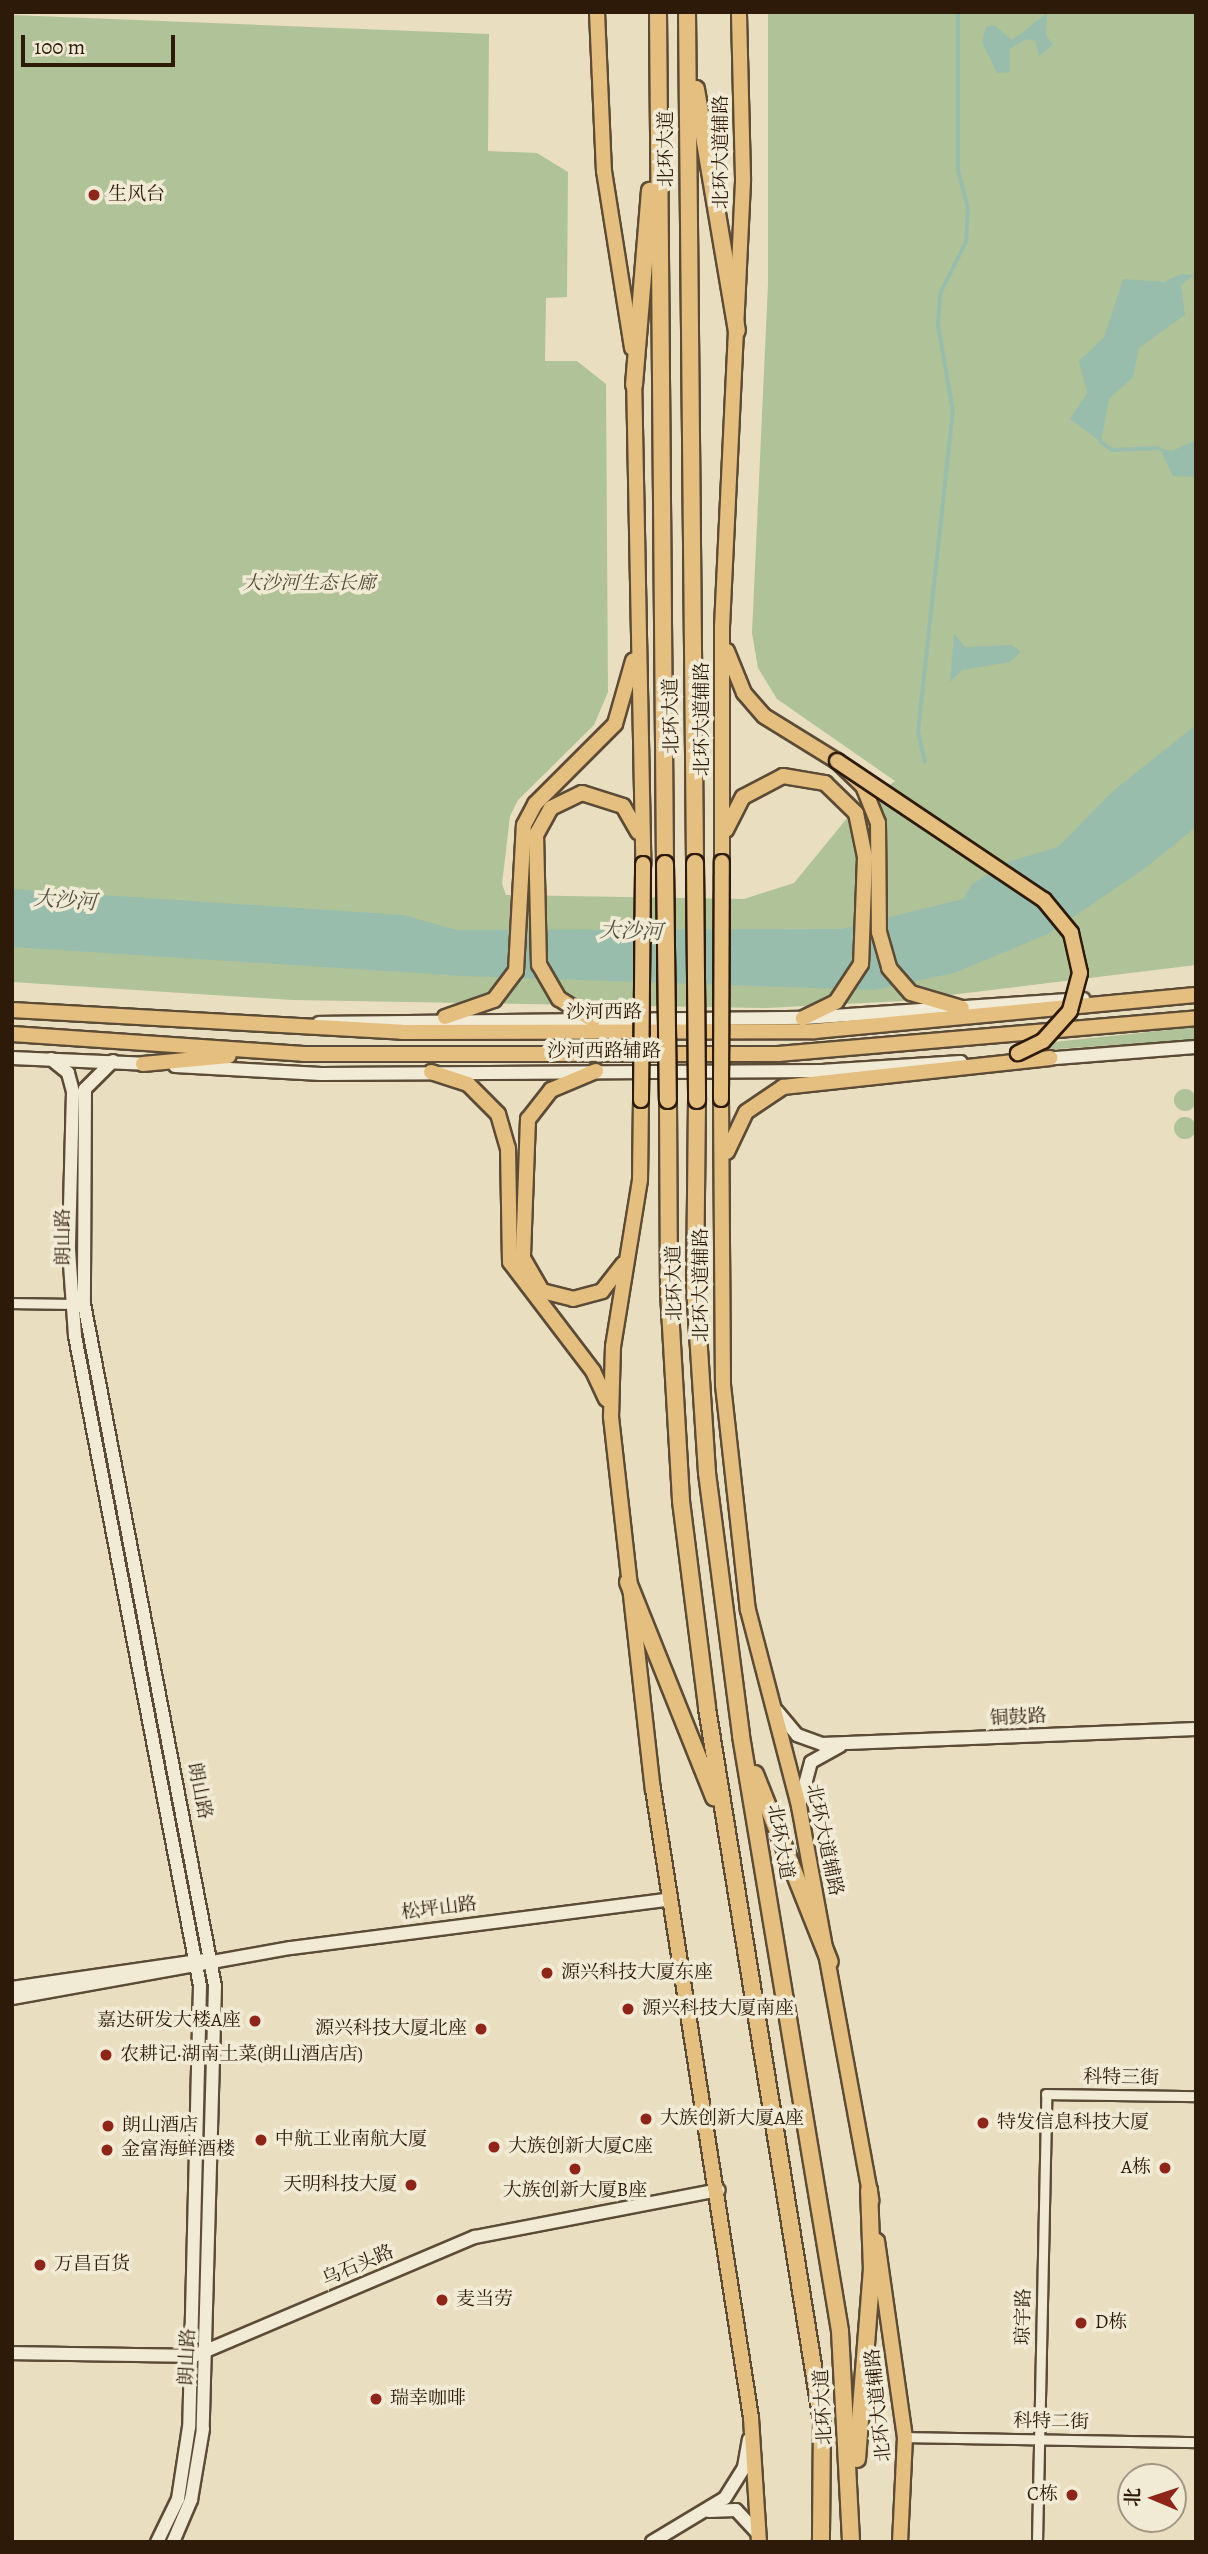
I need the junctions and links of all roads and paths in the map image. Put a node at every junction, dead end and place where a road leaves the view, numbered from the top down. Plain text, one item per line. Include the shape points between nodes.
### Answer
1 (597, 12) edge
2 (657, 12) edge
3 (739, 12) edge
4 (687, 13) edge
5 (658, 80) junction
6 (737, 331) junction
7 (634, 385) junction
8 (722, 627) junction
9 (639, 628) junction
10 (837, 761) junction
11 (528, 846) junction
12 (722, 862) junction
13 (643, 864) junction
14 (1196, 995) edge
15 (1141, 1000) junction
16 (962, 1008) junction
17 (12, 1010) edge
18 (445, 1017) junction
19 (803, 1018) junction
20 (1196, 1018) edge
21 (593, 1020) junction
22 (270, 1028) junction
23 (12, 1034) edge
24 (1196, 1047) edge
25 (264, 1052) junction
26 (12, 1058) edge
27 (1050, 1058) junction
28 (51, 1059) junction
29 (967, 1061) junction
30 (113, 1062) junction
31 (143, 1064) junction
32 (596, 1071) junction
33 (431, 1072) junction
34 (722, 1178) junction
35 (631, 1243) junction
36 (515, 1250) junction
37 (12, 1303) edge
38 (71, 1304) junction
39 (611, 1417) junction
40 (628, 1582) junction
41 (767, 1693) junction
42 (1196, 1729) edge
43 (741, 1736) junction
44 (843, 1745) junction
45 (799, 1806) junction
46 (733, 1866) junction
47 (671, 1899) junction
48 (212, 1961) junction
49 (830, 1962) junction
50 (198, 1964) junction
51 (12, 1988) edge
52 (12, 1998) edge
53 (1046, 2094) joint
54 (1196, 2096) edge
55 (719, 2190) junction
56 (869, 2190) junction
57 (208, 2350) junction
58 (12, 2353) edge
59 (194, 2356) junction
60 (751, 2418) junction
61 (822, 2421) junction
62 (905, 2437) junction
63 (1040, 2439) junction
64 (1196, 2442) edge
65 (709, 2511) junction
66 (758, 2538) edge
67 (158, 2542) edge
68 (173, 2542) edge
69 (652, 2542) edge
70 (809, 2542) edge
71 (821, 2542) edge
72 (851, 2542) edge
73 (900, 2542) edge
74 (1038, 2542) edge

1 - 7 main road via 604,171 626,286
2 - 5 highway, 北环大道
3 - 6 main road, 北环大道辅路
4 - 6 highway
4 - 43 highway, 北环大道, bridge via 699,1380
5 - 7 highway
5 - 46 highway, 北环大道, bridge via 668,1100 680,1489
6 - 8 main road, 北环大道辅路
7 - 9 main road
8 - 10 main road via 730,664 753,705
8 - 12 main road, 北环大道辅路
9 - 11 main road via 615,724 535,804
9 - 13 main road
10 - 16 main road, bridge via 863,786 878,823 884,956 902,986 921,998
10 - 29 main road, bridge via 1044,900 1071,933 1080,972 1070,1011 1044,1041 1018,1053
11 - 13 main road via 551,808 571,796 594,793 630,813
11 - 18 main road via 519,961 502,993 478,1010
11 - 21 main road via 537,958 547,983 569,1008
12 - 19 main road via 729,820 752,789 795,775 835,789 856,813 863,836 864,941 855,979 824,1011
12 - 34 main road, 北环大道辅路, bridge
13 - 35 main road, bridge via 641,1100
14 - 15 main road, 沙河西路
15 - 16 main road, 沙河西路辅路 via 1065,998
15 - 22 main road, 沙河西路 via 826,1031
16 - 19 main road, 沙河西路辅路
17 - 22 main road, 沙河西路
18 - 21 main road, 沙河西路辅路
18 - 22 main road, 沙河西路辅路
19 - 21 main road, 沙河西路辅路
20 - 25 main road via 813,1053
23 - 25 main road
24 - 27 main road, 沙河西路辅路
25 - 31 main road
26 - 28 main road, 沙河西路辅路
27 - 29 main road, 沙河西路辅路
27 - 34 main road via 783,1087 755,1101 736,1124
28 - 30 main road, 沙河西路辅路
28 - 38 main road, 朗山路 via 68,1073 73,1092
29 - 32 main road, 沙河西路辅路 via 822,1071
30 - 31 main road, 沙河西路辅路
30 - 48 main road, 朗山路 via 85,1089 84,1304
31 - 33 main road, 沙河西路辅路
32 - 33 main road, 沙河西路辅路
32 - 36 main road via 563,1082 539,1100 526,1125
33 - 36 main road via 459,1079 484,1096 498,1114 508,1149
34 - 41 main road, 北环大道辅路 via 727,1445 748,1610
35 - 36 main road via 608,1286 573,1299 536,1285
35 - 39 main road via 613,1346
36 - 39 main road via 519,1281 593,1371
37 - 38 street
38 - 50 main road, 朗山路
39 - 40 main road
40 - 46 highway via 707,1775
40 - 47 main road
41 - 44 main road via 796,1735
41 - 45 main road, 北环大道辅路
42 - 44 main road, 铜鼓路
43 - 49 highway
43 - 72 highway, 北环大道 via 841,2331
44 - 45 main road via 811,1762
45 - 49 main road, 北环大道辅路
46 - 61 highway, 北环大道
47 - 48 main road, 松坪山路
47 - 55 main road
48 - 50 main road, 松坪山路
48 - 57 main road, 朗山路
49 - 56 main road, 北环大道辅路
50 - 51 main road, 松坪山路
50 - 52 main road, 松坪山路
50 - 59 main road, 朗山路
53 - 54 street, 科特三街
53 - 63 street, 琼宇路
55 - 57 main road, 乌石头路 via 475,2237
55 - 60 main road
56 - 62 main road, 北环大道辅路
56 - 72 highway via 872,2270
57 - 59 main road, 乌石头路
57 - 68 main road, 朗山路 via 196,2479
58 - 59 main road, 乌石头路
59 - 67 main road, 朗山路 via 183,2477
60 - 65 main road via 744,2467
60 - 66 main road
61 - 70 highway
61 - 71 highway, 北环大道
62 - 63 street, 科特二街
62 - 73 main road, 北环大道辅路
63 - 64 street, 科特二街
63 - 74 street, 琼宇路
65 - 66 main road via 736,2510
65 - 69 main road

